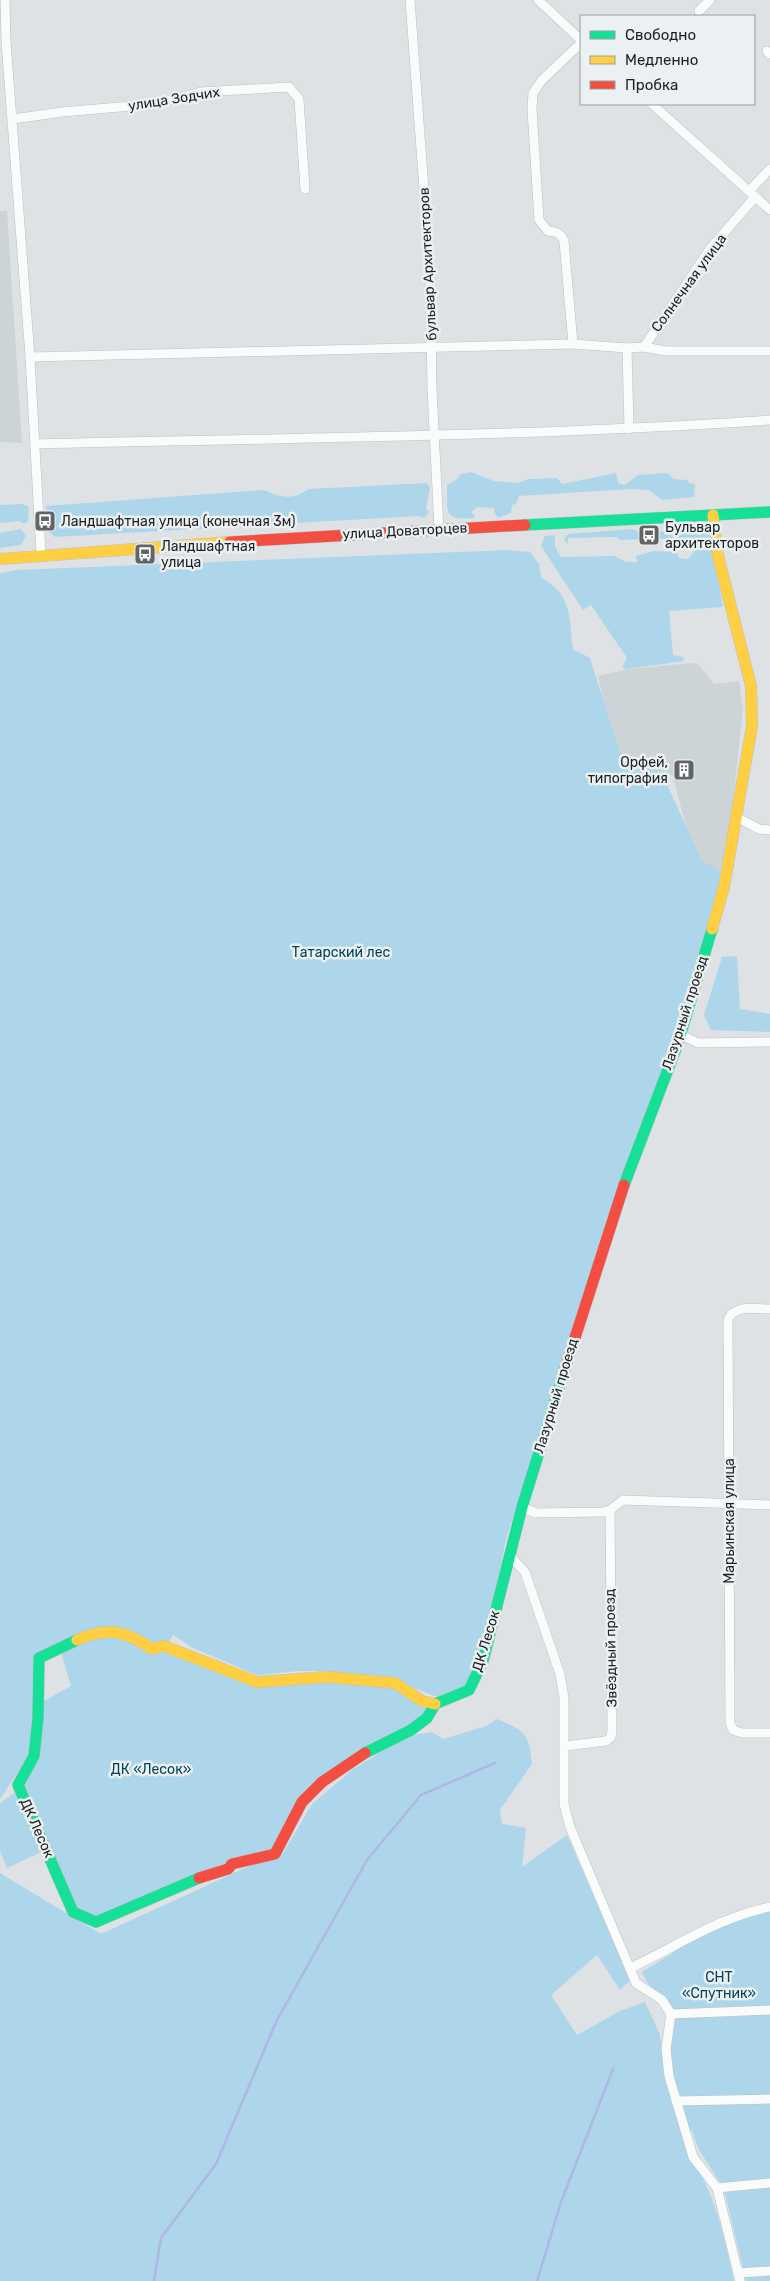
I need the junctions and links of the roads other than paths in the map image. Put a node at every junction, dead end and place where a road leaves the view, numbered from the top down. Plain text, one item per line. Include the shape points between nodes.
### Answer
1 (5, 0) edge
2 (410, 0) edge
3 (538, 0) edge
4 (710, 0) edge
5 (699, 10) dead end
6 (580, 40) edge
7 (580, 42) edge
8 (653, 105) edge
9 (13, 119) junction
10 (770, 169) edge
11 (305, 189) dead end
12 (752, 194) junction
13 (770, 210) edge
14 (573, 344) junction
15 (644, 347) junction
16 (432, 348) junction
17 (627, 348) junction
18 (770, 351) edge
19 (30, 357) junction
20 (770, 420) edge
21 (629, 429) junction
22 (434, 435) junction
23 (35, 444) junction
24 (770, 512) edge
25 (713, 515) junction
26 (439, 529) junction
27 (41, 555) junction
28 (0, 559) edge
29 (738, 818) junction
30 (770, 830) edge
31 (681, 1035) junction
32 (770, 1042) edge
33 (770, 1309) edge
34 (729, 1504) junction
35 (770, 1505) edge
36 (522, 1507) junction
37 (610, 1510) junction
38 (510, 1556) junction
39 (436, 1704) junction
40 (770, 1733) edge
41 (565, 1746) junction
42 (770, 1907) edge
43 (630, 1968) junction
44 (770, 2010) edge
45 (671, 2014) junction
46 (770, 2099) edge
47 (676, 2101) junction
48 (770, 2183) edge
49 (717, 2188) junction
50 (770, 2271) edge
51 (739, 2277) edge

1 - 9 street
2 - 16 street, бульвар Архитекторов via 430,271
3 - 6 street
4 - 5 street
7 - 14 street via 542,80 533,93 532,110 539,220 548,231 558,232 564,241
8 - 12 street
9 - 11 street, улица Зодчих via 154,104 201,92 289,87 299,99
9 - 19 street
10 - 12 street, Солнечная улица
12 - 13 street
12 - 15 street, Солнечная улица
14 - 16 street
14 - 17 street
15 - 17 street
15 - 18 street via 666,351
16 - 19 street
16 - 22 street, бульвар Архитекторов
17 - 21 street
19 - 23 street
20 - 21 street
21 - 22 street
22 - 23 street
22 - 26 street, бульвар Архитекторов
23 - 27 street
24 - 25 street, улица Доваторцев
25 - 26 street, улица Доваторцев
25 - 29 street, Лазурный проезд via 718,556 753,703
26 - 27 street, улица Доваторцев
27 - 28 street, улица Доваторцев
29 - 30 street via 760,829
29 - 31 street, Лазурный проезд via 724,887
31 - 32 street via 698,1043
31 - 36 street, Лазурный проезд via 614,1210
33 - 34 street, Марьинская улица via 736,1310 728,1320
34 - 35 street
34 - 37 street via 623,1500
34 - 40 street, Марьинская улица via 728,1715 733,1730
36 - 37 street via 536,1513
36 - 38 street, Лазурный проезд
37 - 41 street, Звёздный проезд via 611,1737 606,1741
38 - 39 street, ДК Лесок via 483,1661 469,1690
38 - 41 street via 525,1572 560,1674
39 - 39 street, ДК Лесок via 427,1718 412,1730 362,1755 322,1782 302,1802 275,1854 232,1864 228,1869 200,1877 96,1922 73,1912 18,1785 34,1756 39,1658 104,1632 133,1636 152,1649 164,1646 257,1682 327,1677 395,1683 422,1701
41 - 43 street via 564,1804 570,1827
42 - 43 street via 747,1911 717,1924
43 - 45 street via 636,1984 662,2000
44 - 45 street
45 - 47 street via 666,2049 668,2076
46 - 47 street
47 - 49 street via 693,2157
48 - 49 street
49 - 51 street
50 - 51 street

